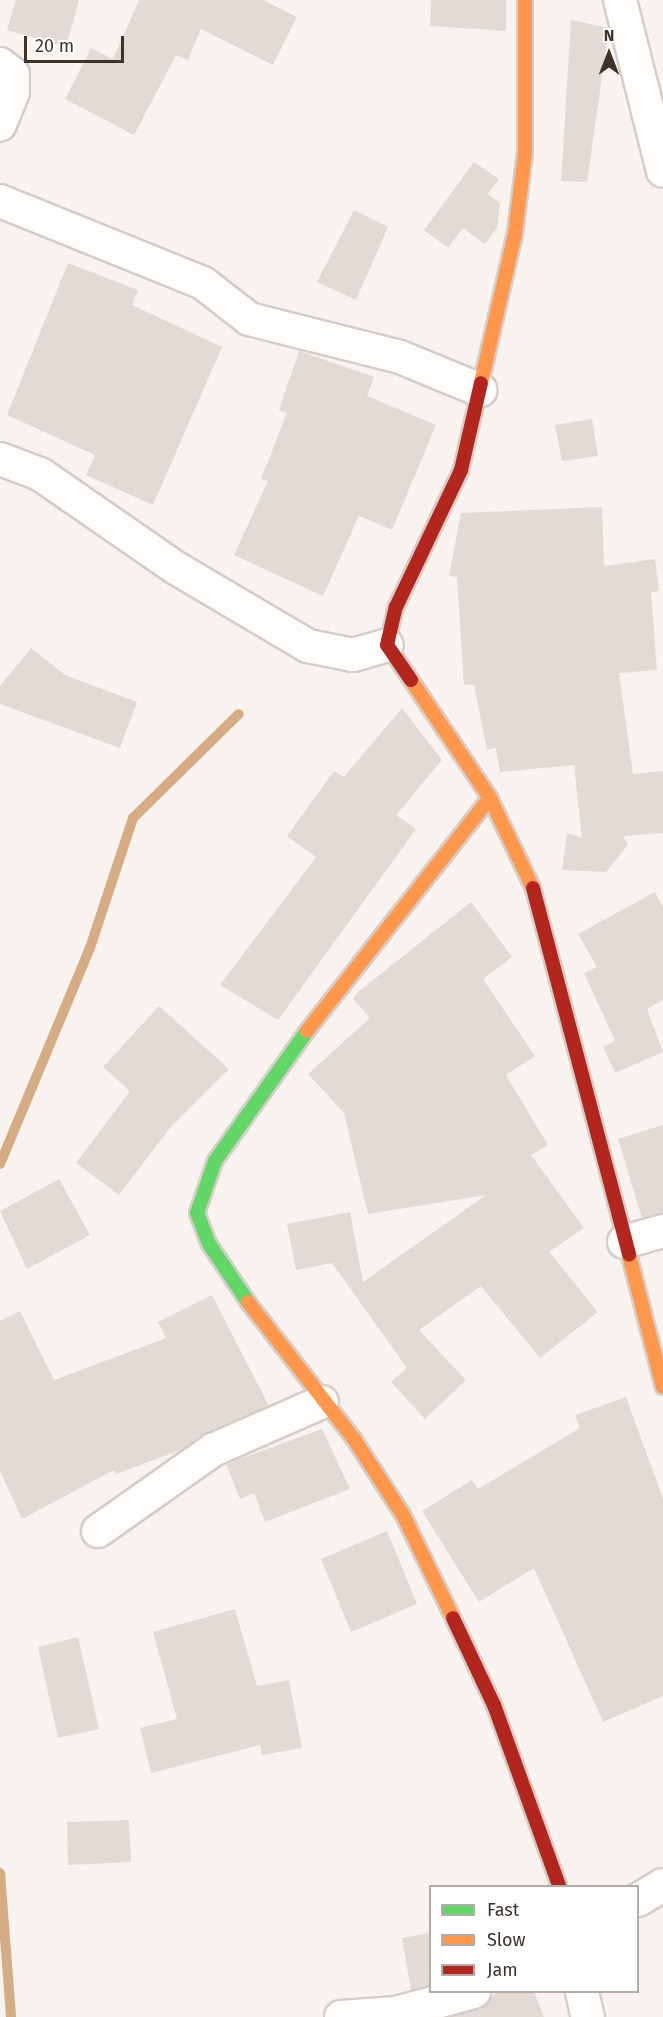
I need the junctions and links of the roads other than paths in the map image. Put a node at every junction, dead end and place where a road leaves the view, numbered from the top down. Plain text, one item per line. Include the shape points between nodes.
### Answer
1 (525, 0) edge
2 (620, 0) edge
3 (0, 64) edge
4 (0, 124) edge
5 (663, 171) edge
6 (0, 201) edge
7 (480, 390) junction
8 (0, 459) edge
9 (387, 645) junction
10 (490, 798) junction
11 (663, 1231) edge
12 (624, 1242) junction
13 (663, 1388) edge
14 (322, 1402) junction
15 (98, 1531) dead end
16 (558, 1885) edge
17 (663, 1885) edge
18 (639, 1899) edge
19 (470, 1993) edge
20 (582, 1993) edge
21 (341, 2017) edge
22 (588, 2017) edge

1 - 7 street via 525,153 515,233
2 - 5 street
3 - 4 street via 13,74 13,92
6 - 7 street via 203,284 249,319 400,357
7 - 9 street via 461,470 396,607
8 - 9 street via 40,474 176,568 308,646 353,655
9 - 10 street
10 - 12 street via 535,892
10 - 14 street via 337,989 215,1161 201,1193 197,1214 209,1244
11 - 12 street
12 - 13 street
14 - 15 street via 213,1450
14 - 16 street via 354,1439 397,1506 434,1577 494,1705
17 - 18 street
19 - 21 street via 396,2013
20 - 22 street

